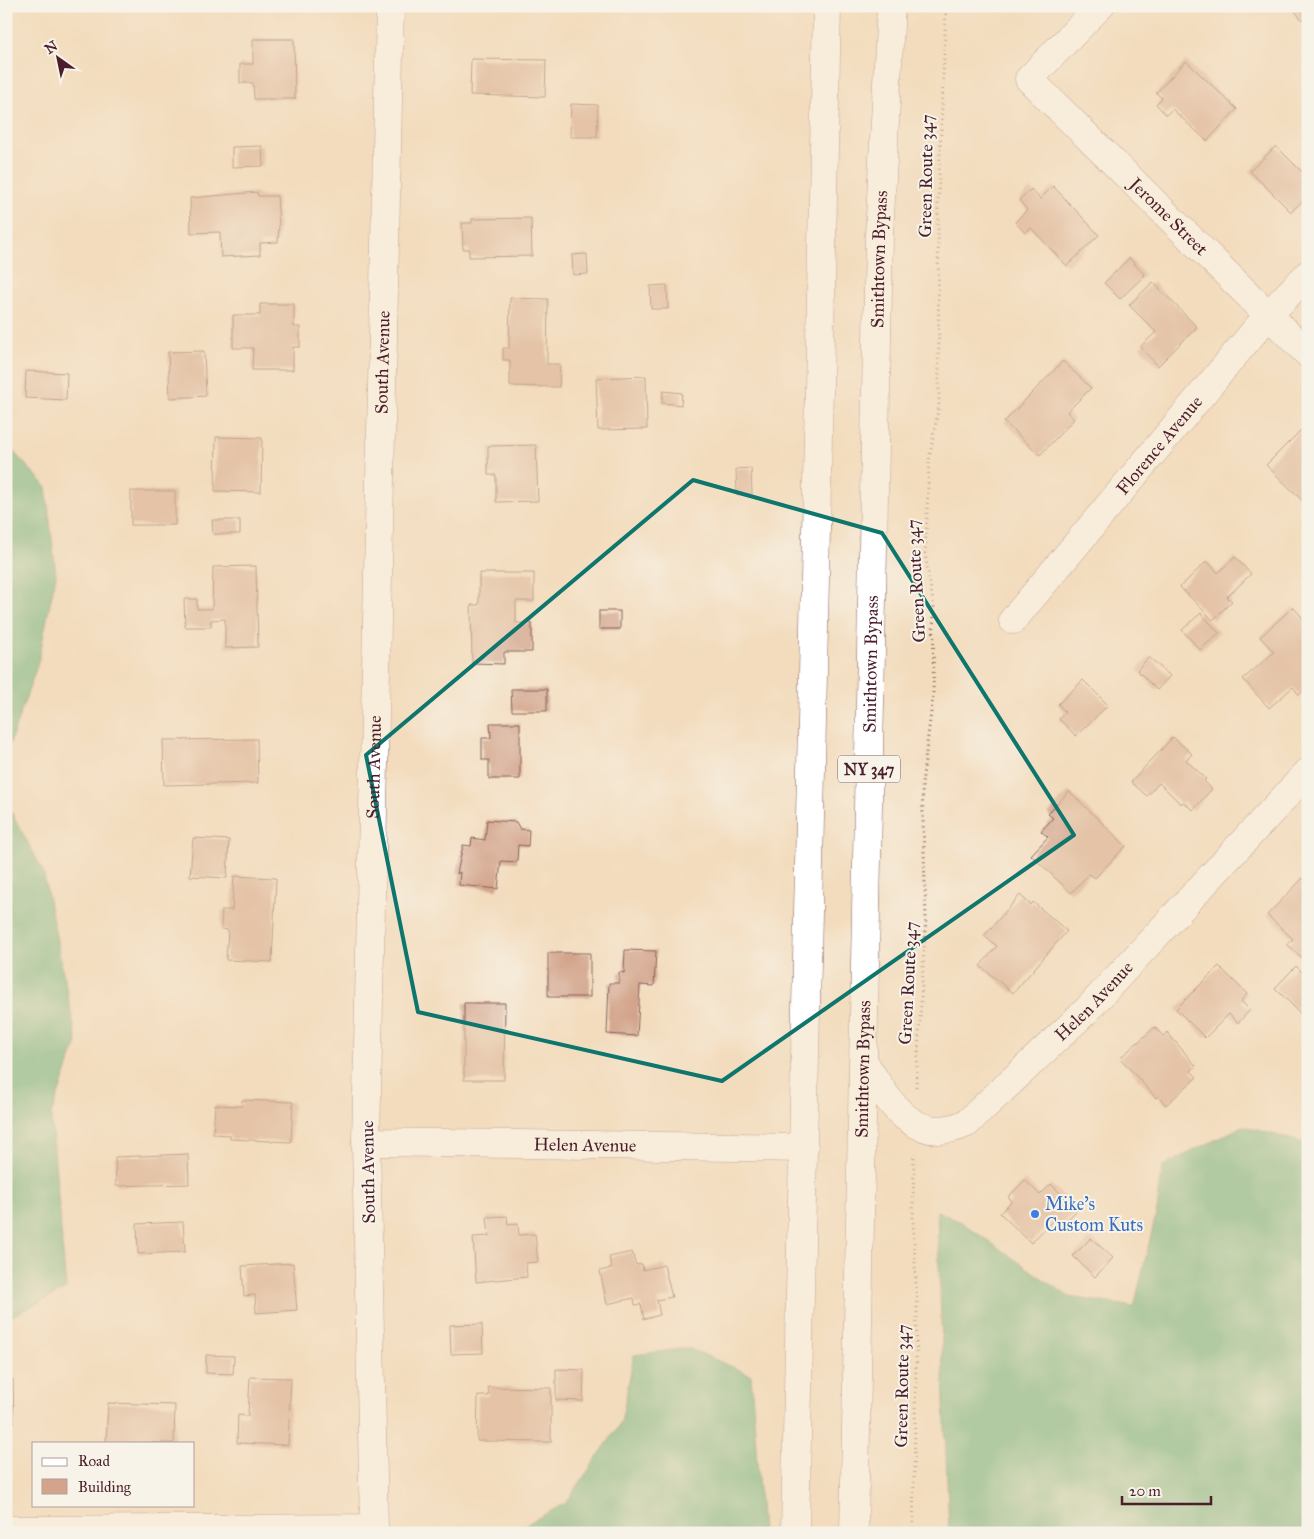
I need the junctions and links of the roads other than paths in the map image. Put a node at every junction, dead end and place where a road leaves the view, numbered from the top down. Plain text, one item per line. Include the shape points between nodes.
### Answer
1 (390, 6) edge
2 (827, 6) edge
3 (891, 6) edge
4 (1100, 6) edge
5 (1308, 274) edge
6 (1269, 314) junction
7 (1308, 354) edge
8 (1013, 620) dead end
9 (1308, 772) edge
10 (864, 1062) junction
11 (366, 1142) junction
12 (804, 1148) junction
13 (6, 1530) edge
14 (795, 1533) edge
15 (854, 1533) edge

1 - 11 main road, South Avenue
2 - 12 main road
3 - 10 main road, Smithtown Bypass / NY 347 via 880,236
4 - 6 main road, Jerome Street via 1029,79
5 - 6 main road, Florence Avenue
6 - 7 main road, Jerome Street
6 - 8 main road, Florence Avenue
9 - 10 main road, Helen Avenue via 1086,1011 967,1123 945,1130 905,1119 886,1098
10 - 15 main road, Smithtown Bypass / NY 347
11 - 12 main road, Helen Avenue
11 - 13 main road, South Avenue via 374,1528
12 - 14 main road

